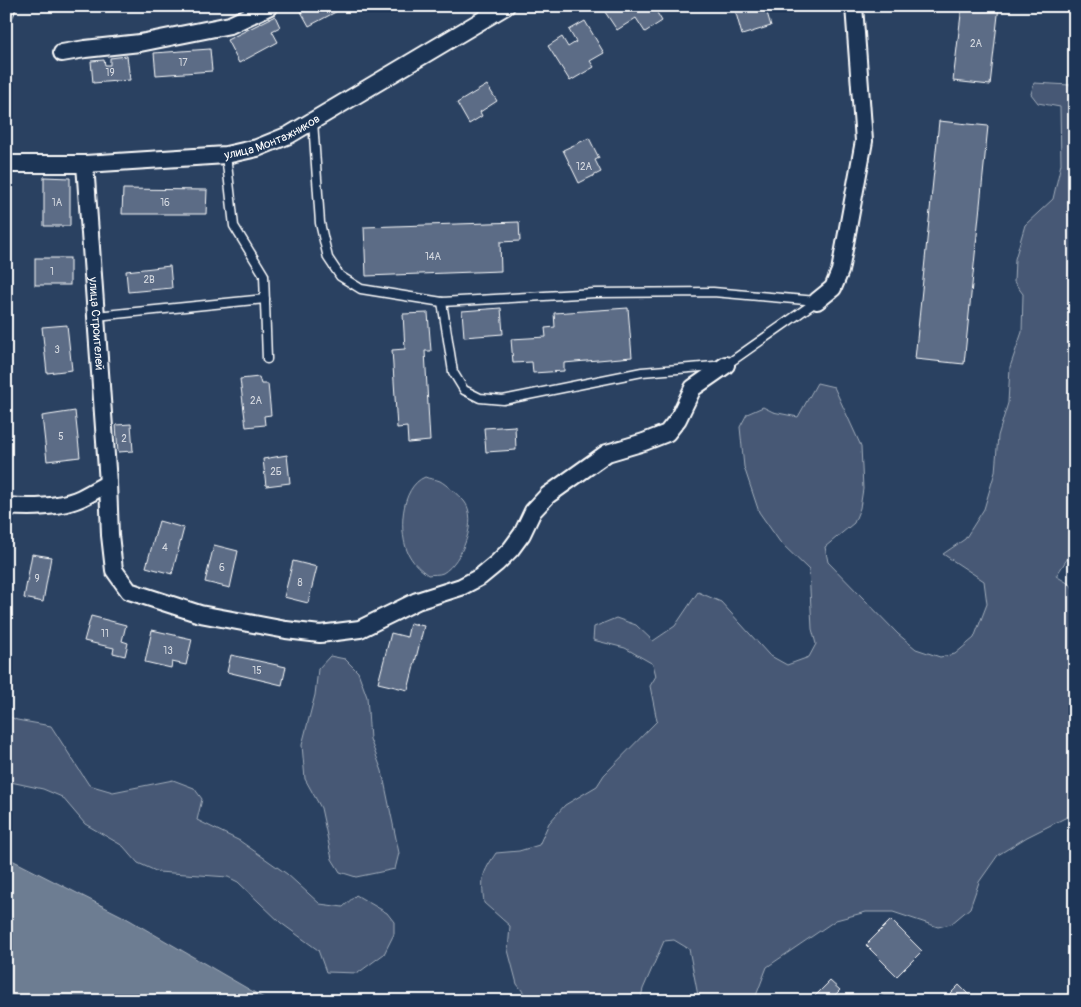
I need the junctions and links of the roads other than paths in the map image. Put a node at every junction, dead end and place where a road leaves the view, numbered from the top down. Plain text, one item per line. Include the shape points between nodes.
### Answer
1 (12, 6) edge
2 (270, 6) edge
3 (506, 6) edge
4 (854, 6) edge
5 (6, 20) edge
6 (62, 52) dead end
7 (314, 121) junction
8 (226, 155) junction
9 (6, 164) edge
10 (85, 164) junction
11 (265, 299) junction
12 (817, 301) junction
13 (442, 302) junction
14 (96, 316) junction
15 (267, 358) dead end
16 (726, 365) junction
17 (108, 483) junction
18 (6, 506) edge
19 (884, 1001) edge
20 (897, 1001) edge

1 - 5 lane
2 - 6 street via 230,25 140,44
3 - 7 street, улица Монтажников
4 - 12 street via 864,141 840,271 833,288
7 - 8 street, улица Монтажников via 289,136
7 - 13 lane via 320,223 328,258 340,276 362,289
8 - 10 street, улица Монтажников
8 - 11 lane via 234,226 264,275
9 - 10 street, улица Монтажников
10 - 14 street, улица Строителей
11 - 14 lane
11 - 15 lane
12 - 13 lane via 703,292 595,293
12 - 16 lane
13 - 16 lane via 453,372 464,390 480,398 504,400 642,372
14 - 17 street, улица Строителей
16 - 17 street, улица Строителей via 693,388 678,419 667,433 607,453 548,495 534,511 511,549 480,577 461,587 417,601 360,629 320,634 286,630 200,614 129,591 114,570
17 - 18 street via 80,499 64,503
19 - 20 lane

